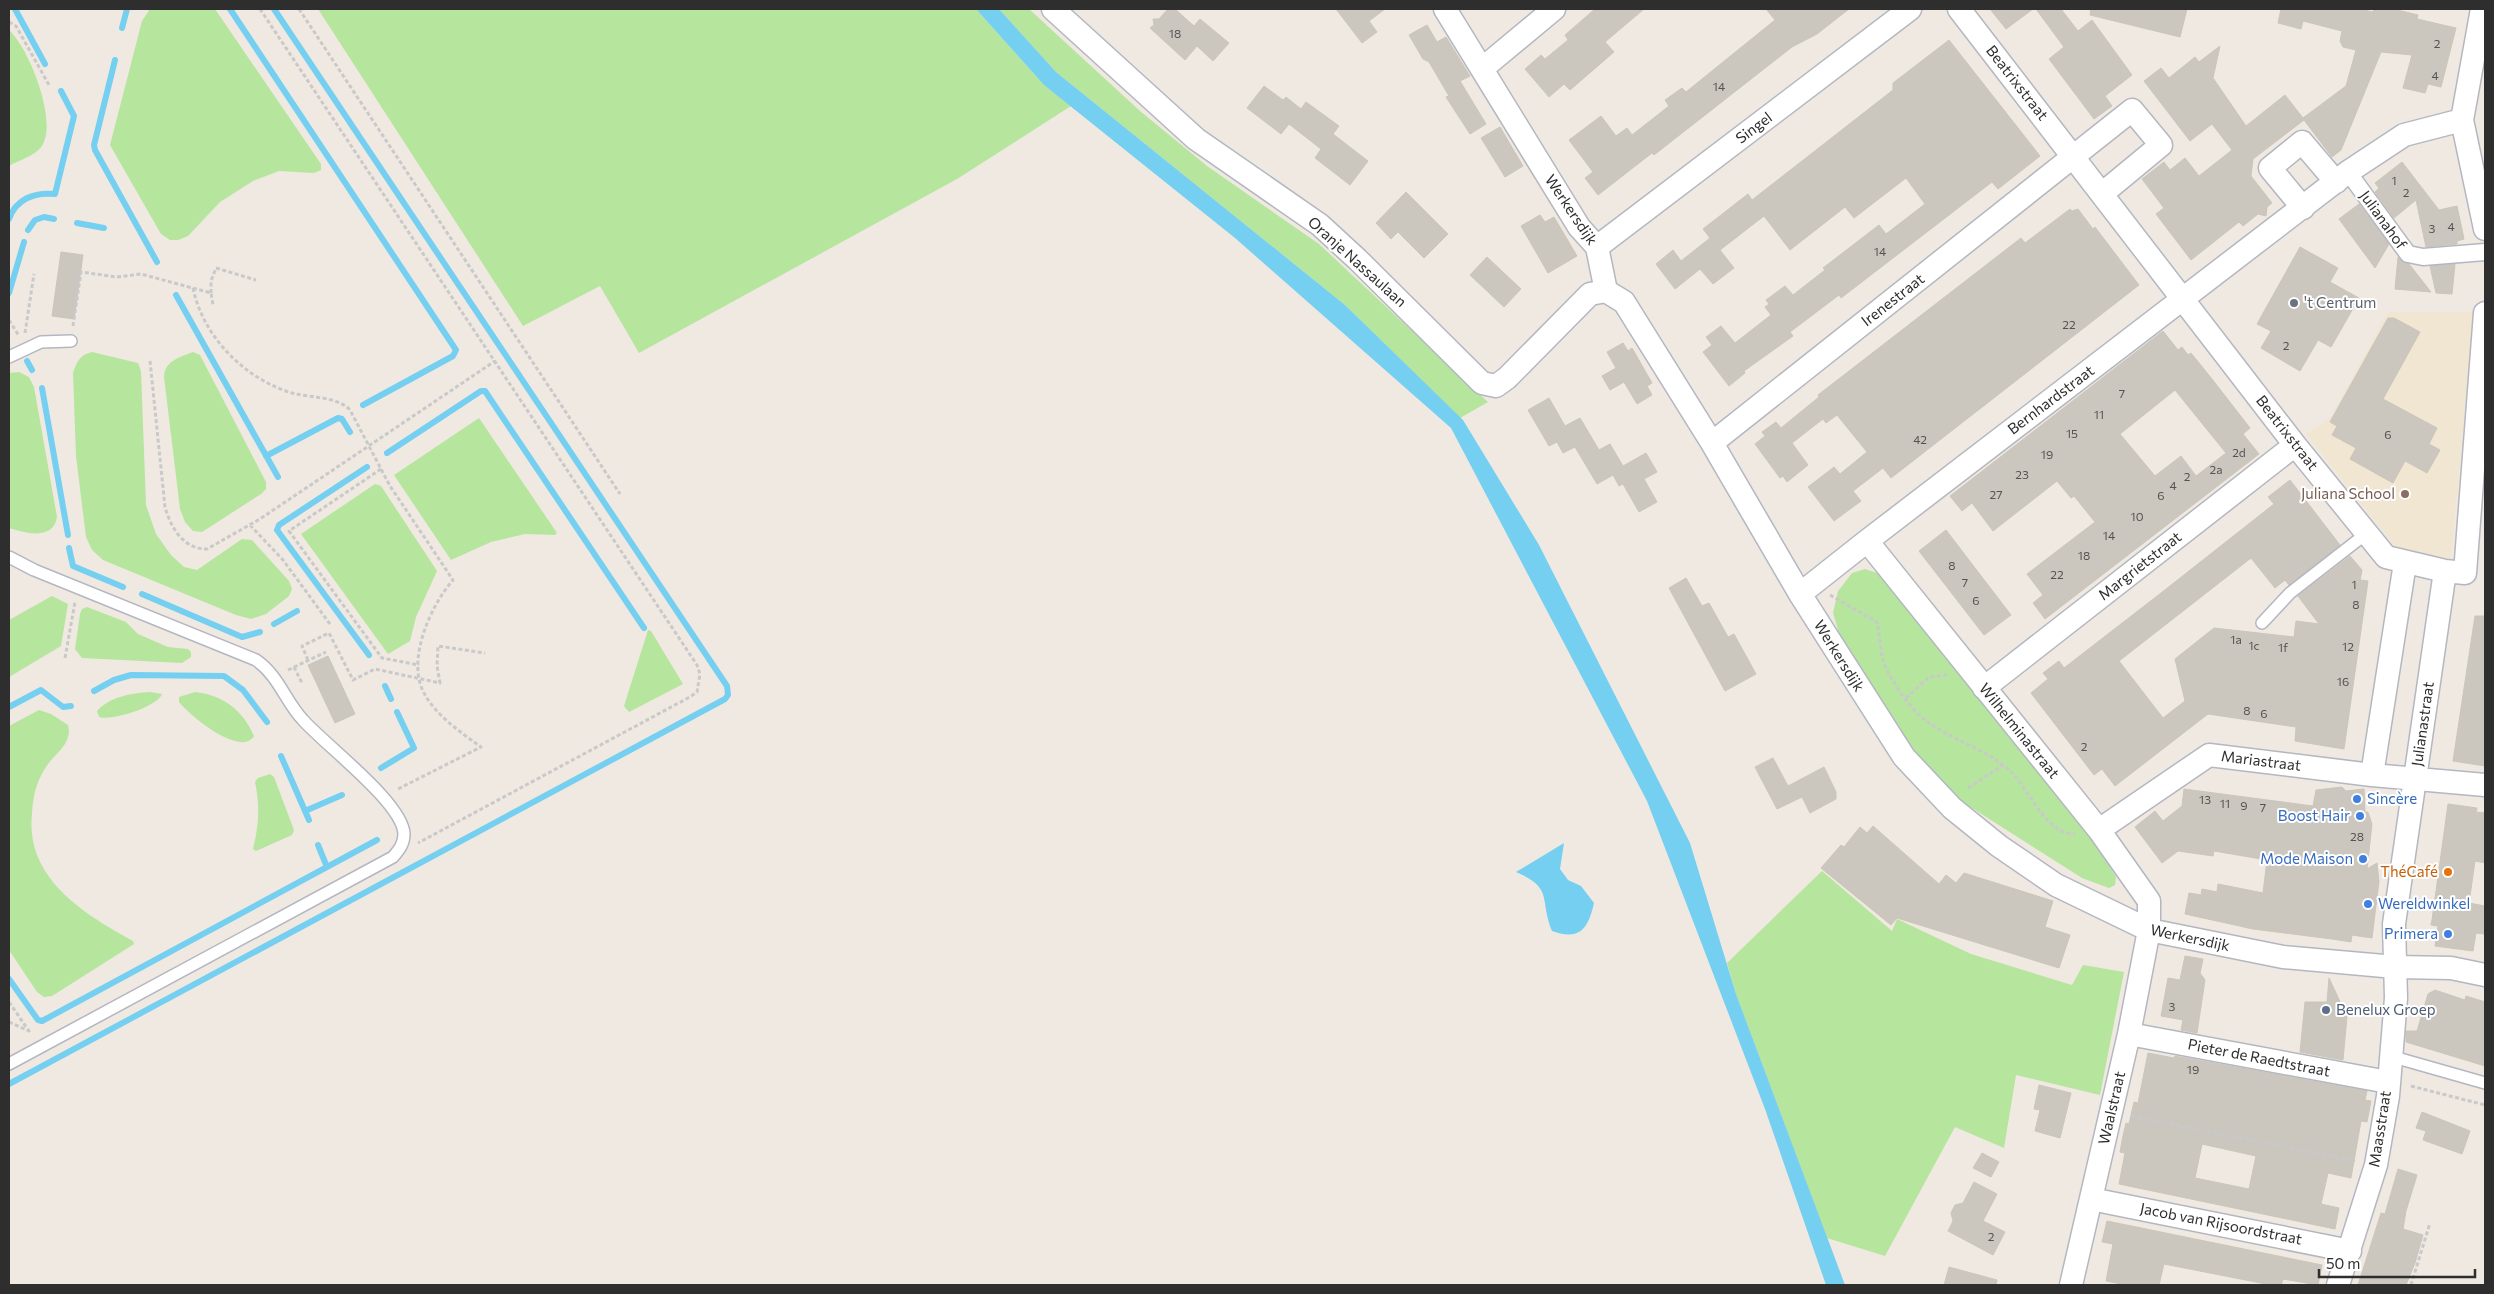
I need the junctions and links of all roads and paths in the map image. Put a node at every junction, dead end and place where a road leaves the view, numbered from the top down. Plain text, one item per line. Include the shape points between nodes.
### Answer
1 (260, 9) edge
2 (298, 9) edge
3 (1053, 9) edge
4 (1445, 9) edge
5 (1554, 9) edge
6 (1910, 9) edge
7 (1959, 9) edge
8 (2482, 9) edge
9 (9, 22) edge
10 (1483, 68) junction
11 (49, 85) dead end
12 (2462, 120) junction
13 (2074, 157) junction
14 (2342, 177) junction
15 (2102, 193) junction
16 (2303, 208) junction
17 (2485, 229) edge
18 (1597, 247) junction
19 (2485, 252) edge
20 (34, 274) dead end
21 (256, 280) dead end
22 (193, 288) junction
23 (1606, 291) junction
24 (211, 293) junction
25 (2182, 299) junction
26 (213, 305) dead end
27 (2485, 313) edge
28 (25, 336) dead end
29 (71, 341) joint
30 (9, 357) edge
31 (150, 361) dead end
32 (495, 361) junction
33 (1712, 443) junction
34 (369, 446) junction
35 (2296, 446) junction
36 (381, 469) junction
37 (620, 494) dead end
38 (2478, 500) edge
39 (250, 525) junction
40 (2367, 533) junction
41 (1867, 540) junction
42 (9, 557) edge
43 (2405, 563) junction
44 (2444, 571) junction
45 (78, 588) junction
46 (1806, 590) junction
47 (330, 624) dead end
48 (2262, 624) dead end
49 (326, 652) dead end
50 (485, 653) dead end
51 (65, 658) dead end
52 (308, 660) junction
53 (418, 665) junction
54 (1967, 666) junction
55 (294, 667) junction
56 (275, 677) junction
57 (418, 678) junction
58 (302, 683) dead end
59 (1984, 688) junction
60 (1906, 698) junction
61 (2003, 765) junction
62 (2372, 775) junction
63 (2415, 778) junction
64 (2485, 785) edge
65 (1968, 788) dead end
66 (382, 797) junction
67 (2096, 827) junction
68 (403, 842) junction
69 (2149, 930) junction
70 (2395, 967) junction
71 (2485, 975) edge
72 (9, 1002) edge
73 (9, 1022) edge
74 (29, 1030) junction
75 (2130, 1034) junction
76 (40, 1047) junction
77 (2390, 1056) junction
78 (9, 1064) edge
79 (2485, 1083) edge
80 (2388, 1089) junction
81 (2485, 1105) edge
82 (2111, 1112) junction
83 (2376, 1165) junction
84 (2092, 1199) junction
85 (2430, 1223) dead end
86 (2350, 1250) junction
87 (2071, 1285) edge
88 (2338, 1285) edge
89 (2411, 1285) edge

1 - 32 path
2 - 37 path
3 - 23 street, Oranje Nassaulaan via 1196,139 1320,225 1482,383 1496,386 1507,378 1590,294
4 - 10 street, Werkersdijk
5 - 10 street
6 - 18 street, Singel
7 - 13 street, Beatrixstraat
8 - 12 street
9 - 11 path via 16,26
10 - 18 street, Werkersdijk via 1579,227
12 - 14 street, Bernhardstraat via 2404,135
12 - 17 street
13 - 15 street, Beatrixstraat
13 - 15 street via 2132,110 2161,145
13 - 33 street, Irenestraat
14 - 16 street, Bernhardstraat
14 - 16 street via 2302,142 2270,168
14 - 19 street, Julianahof via 2408,254 2423,257
15 - 25 street, Beatrixstraat
16 - 25 street, Bernhardstraat
18 - 23 street, Werkersdijk
20 - 28 path
21 - 24 path via 216,268
22 - 24 path
22 - 29 path via 141,274 117,277 81,272
22 - 34 path via 207,325 224,349 245,369 292,393 342,403 350,410
23 - 33 street, Werkersdijk via 1624,302
24 - 26 path
25 - 35 street, Beatrixstraat
25 - 41 street, Bernhardstraat
27 - 38 street
29 - 30 lane via 40,342
31 - 39 path via 164,507 169,520 180,537 198,549 207,549
32 - 34 path
32 - 68 path via 697,665 700,684 697,692 688,698 416,844
33 - 46 street, Werkersdijk
34 - 36 path
34 - 39 path
35 - 40 street, Beatrixstraat
35 - 59 street, Margrietstraat
36 - 53 path via 453,580 441,594 430,616
36 - 53 path via 289,531 382,658
38 - 44 street via 2465,573
39 - 47 path via 283,560
40 - 43 street, Beatrixstraat via 2386,557
40 - 48 lane via 2290,594
41 - 46 street, Bernhardstraat
41 - 54 street, Wilhelminastraat
42 - 45 lane
43 - 44 street
43 - 62 street
44 - 63 street, Julianastraat
45 - 51 path
45 - 56 lane via 256,660
46 - 60 path via 1877,622 1883,661
46 - 69 street, Werkersdijk via 1904,757 1952,808 1999,846 2056,885
49 - 52 path
50 - 57 path via 438,646 436,666 440,683
52 - 55 path
52 - 57 path via 302,646 329,633 353,680 374,669
53 - 57 path
54 - 59 street, Wilhelminastraat
54 - 60 path via 1949,674 1930,677
55 - 56 path
55 - 58 path
56 - 66 lane via 304,722
57 - 66 path via 433,706 481,746
59 - 67 street, Wilhelminastraat
60 - 61 path via 1918,714
61 - 65 path
61 - 67 path via 2042,814 2058,827 2069,834 2084,833
62 - 63 street, Mariastraat
62 - 67 street, Mariastraat via 2208,755
63 - 64 street, Mariastraat
63 - 70 street, Julianastraat via 2394,924
66 - 68 lane via 398,817 404,832
67 - 69 street, Wilhelminastraat via 2148,901
68 - 76 lane via 393,857
69 - 70 street, Werkersdijk via 2283,958
69 - 75 street, Waalstraat
70 - 71 street, Werkersdijk via 2450,968
70 - 77 street, Maasstraat via 2396,998
72 - 74 path
73 - 74 path
74 - 76 path
75 - 80 street, Pieter de Raedtstraat
75 - 82 street, Waalstraat
76 - 78 lane
77 - 79 lane
77 - 80 street, Maasstraat
80 - 81 path via 2401,1083
80 - 83 street, Maasstraat
82 - 83 path
82 - 84 street, Waalstraat
83 - 86 street, Maasstraat
84 - 86 street, Jacob van Rijsoordstraat
84 - 87 street, Waalstraat
85 - 89 path
86 - 88 street, Maasstraat

